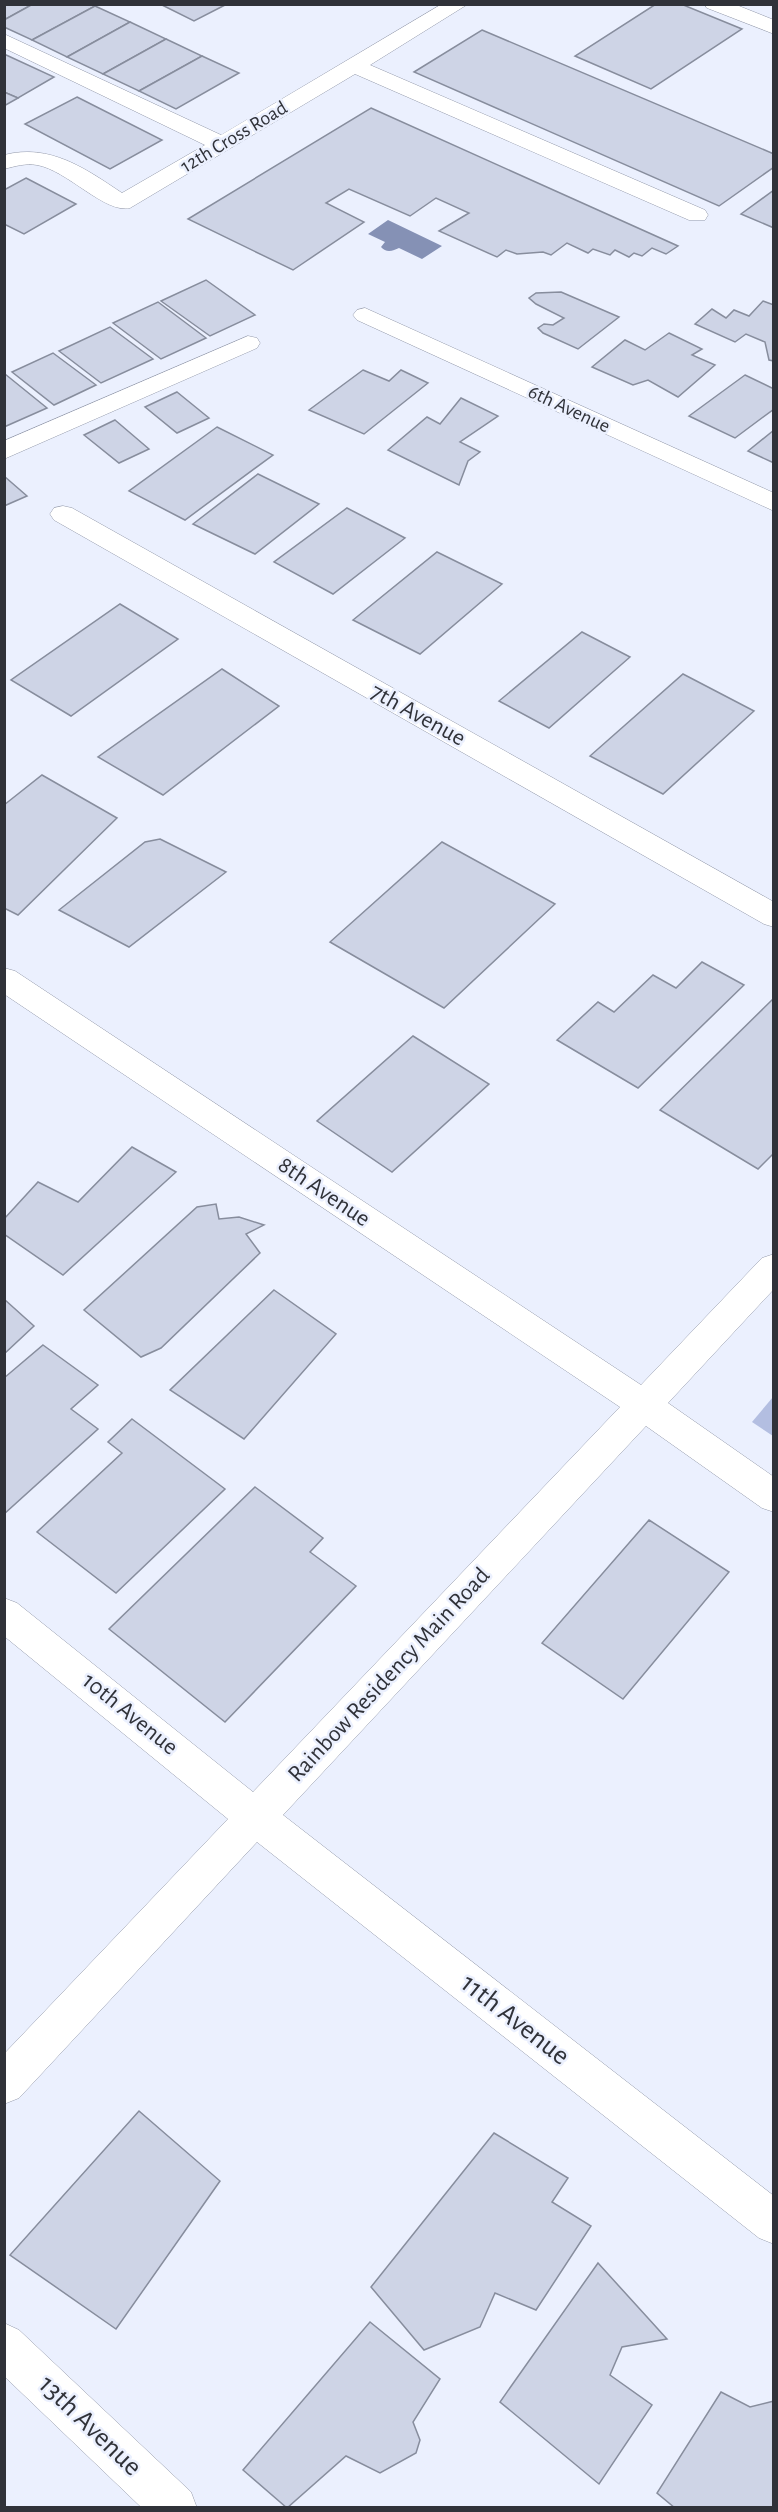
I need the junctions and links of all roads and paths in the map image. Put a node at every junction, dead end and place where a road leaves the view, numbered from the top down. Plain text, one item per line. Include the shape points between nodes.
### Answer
1 (714, 4) edge
2 (445, 7) edge
3 (774, 28) edge
4 (4, 40) edge
5 (355, 66) junction
6 (221, 144) junction
7 (4, 162) edge
8 (697, 215) dead end
9 (365, 315) dead end
10 (248, 343) dead end
11 (4, 451) edge
12 (774, 503) edge
13 (63, 514) dead end
14 (774, 916) edge
15 (4, 979) edge
16 (774, 1266) edge
17 (644, 1404) junction
18 (774, 1497) edge
19 (4, 1614) edge
20 (255, 1817) junction
21 (4, 2084) edge
22 (774, 2223) edge
23 (4, 2345) edge
24 (175, 2508) edge

1 - 3 street
2 - 5 street, 12th Cross Road
4 - 6 street
5 - 6 street, 12th Cross Road
5 - 8 street
6 - 7 street, 12th Cross Road via 122,203 60,164 26,157
9 - 12 street, 6th Avenue
10 - 11 street
13 - 14 street, 7th Avenue
15 - 17 street, 8th Avenue
16 - 17 street, Rainbow Residency Main Road
17 - 18 street, 8th Avenue
17 - 20 street, Rainbow Residency Main Road
19 - 20 street, 10th Avenue
20 - 21 street, Rainbow Residency Main Road
20 - 22 street, 11th Avenue
23 - 24 street, 13th Avenue

